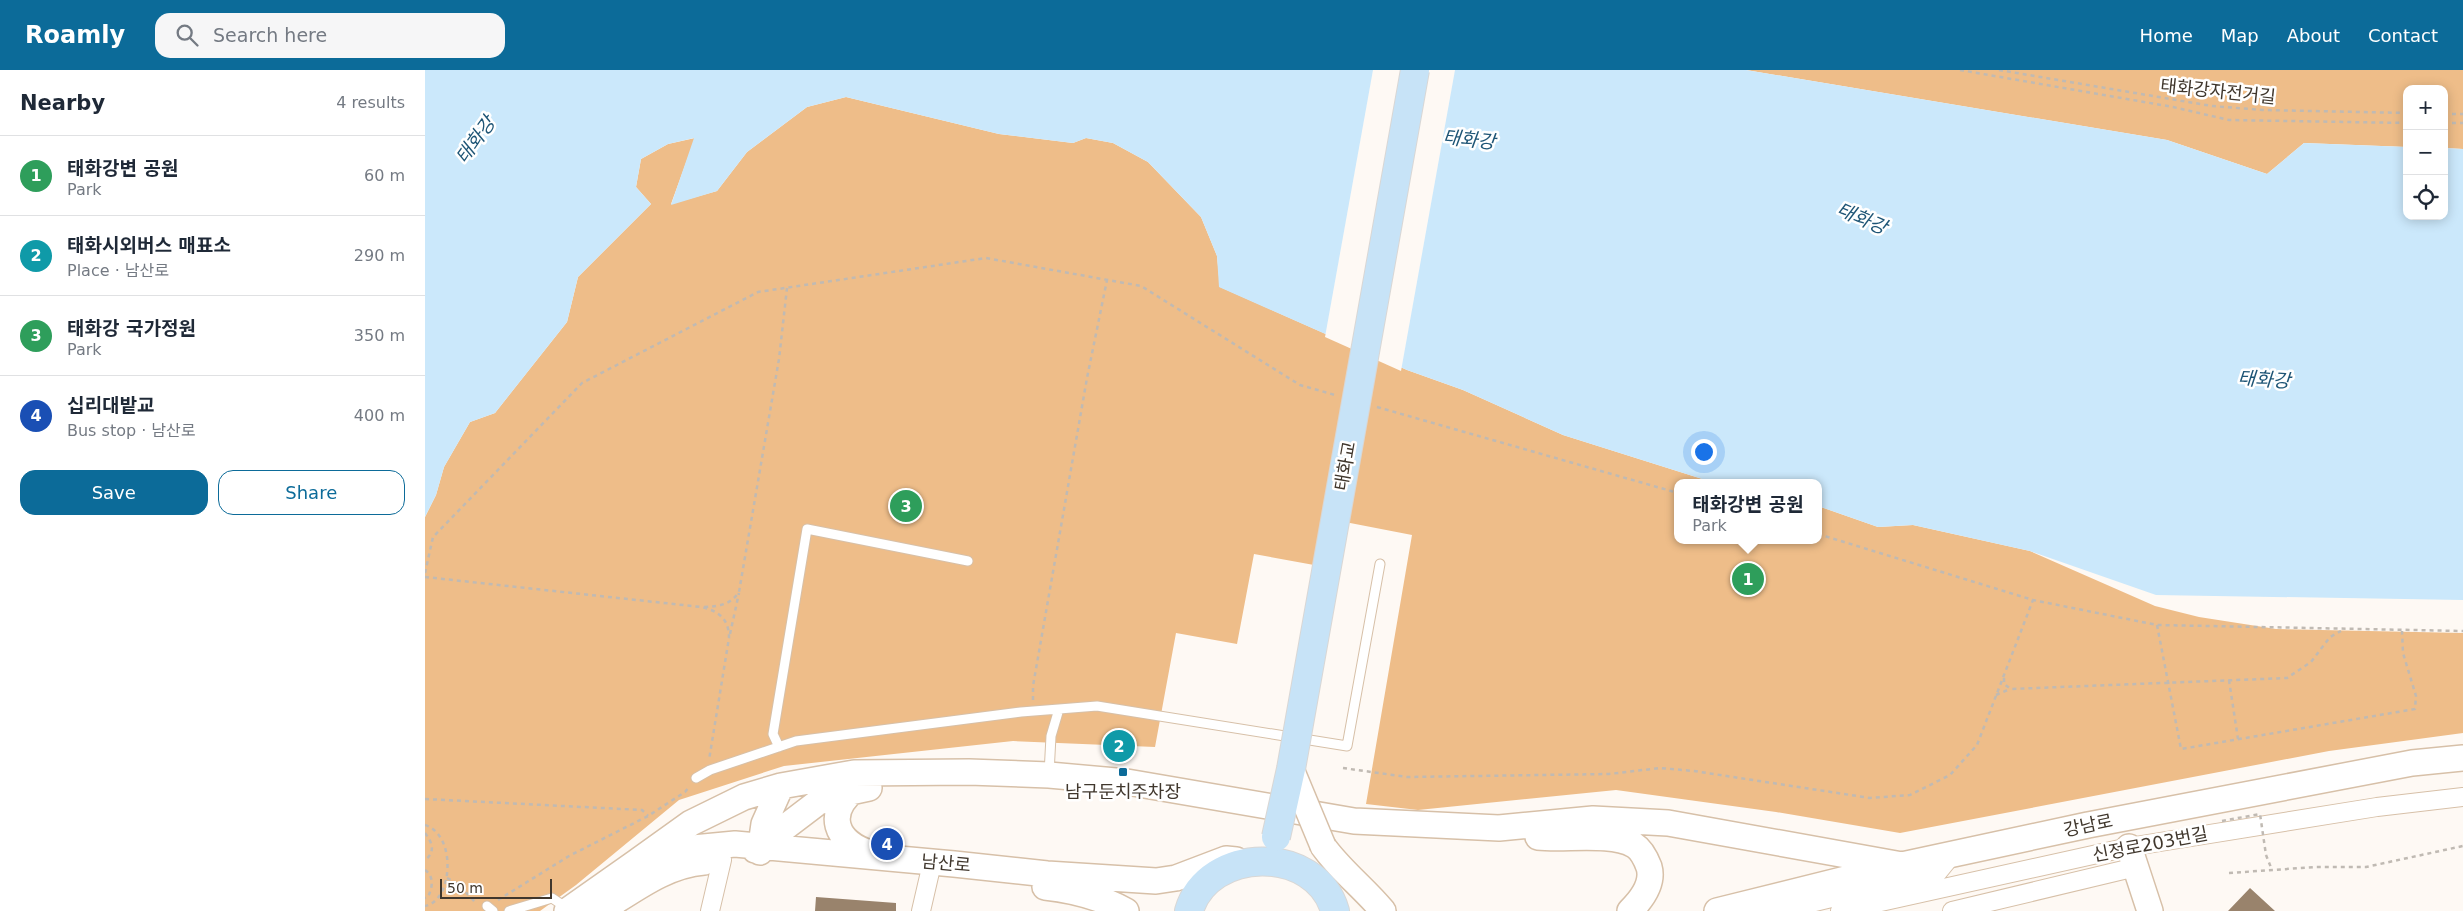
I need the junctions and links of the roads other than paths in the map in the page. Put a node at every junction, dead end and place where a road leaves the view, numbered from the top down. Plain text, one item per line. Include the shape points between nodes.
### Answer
1 (1415, 70) edge
2 (968, 561) dead end
3 (1380, 564) dead end
4 (1059, 709) junction
5 (779, 747) junction
6 (2463, 758) edge
7 (1291, 770) junction
8 (969, 772) junction
9 (1049, 775) junction
10 (695, 778) road end
11 (781, 786) junction
12 (855, 789) junction
13 (2463, 797) edge
14 (1499, 828) junction
15 (765, 853) junction
16 (1266, 853) junction
17 (1951, 856) junction
18 (2132, 857) junction
19 (891, 859) junction
20 (728, 860) junction
21 (638, 861) junction
22 (1902, 865) junction
23 (930, 872) junction
24 (1079, 894) junction
25 (1330, 901) edge
26 (2019, 903) edge
27 (568, 910) edge
28 (509, 911) edge
29 (600, 911) edge
30 (710, 911) edge
31 (921, 911) edge
32 (1097, 911) edge
33 (1127, 911) edge
34 (1189, 911) edge
35 (1346, 911) edge
36 (1383, 911) edge
37 (1630, 911) edge
38 (1717, 911) edge
39 (1778, 911) edge
40 (1840, 911) edge
41 (1952, 911) edge
42 (2150, 911) edge

1 - 7 main road, 태화교, bridge
2 - 5 lane via 807,529 773,734
3 - 4 lane via 1347,746 1097,706
4 - 5 lane via 796,741
4 - 9 lane via 1051,736
5 - 10 lane
6 - 17 main road, 강남로 via 2412,763 2088,825
7 - 16 main road, 태화교, bridge
7 - 36 main road, bridge via 1331,859 1370,894
8 - 9 main road
8 - 11 main road via 854,773
8 - 12 main road via 931,785
9 - 14 main road via 1127,782 1354,821
11 - 15 main road via 764,824
11 - 21 main road via 745,797 691,823
12 - 15 main road via 817,803
12 - 19 main road via 839,806 837,817 842,838 850,845
13 - 18 street, 신정로203번길 via 2377,807
14 - 22 main road via 1593,819 1667,823
14 - 37 main road via 1538,837 1617,840 1634,846 1645,857 1650,871 1648,887
15 - 19 main road, 남산로
15 - 20 main road
15 - 21 main road, 남산로 via 735,844 683,849
15 - 23 main road, 남산로
16 - 19 main road, 남산로 via 1226,859 1176,878 1156,881
16 - 25 main road via 1297,868 1319,884
16 - 34 main road via 1215,876 1200,890
17 - 22 main road, 강남로
17 - 39 street via 1938,872
18 - 26 street
18 - 40 street, 신정로203번길
18 - 42 main road
20 - 29 main road via 691,863 660,874
20 - 30 street
21 - 27 main road, 남산로
22 - 38 main road, 강남로
23 - 24 main road, 남산로
23 - 31 street
24 - 32 main road
24 - 33 main road, 남산로 via 1110,902
25 - 35 main road
26 - 41 street
27 - 28 lane via 561,901 552,898

